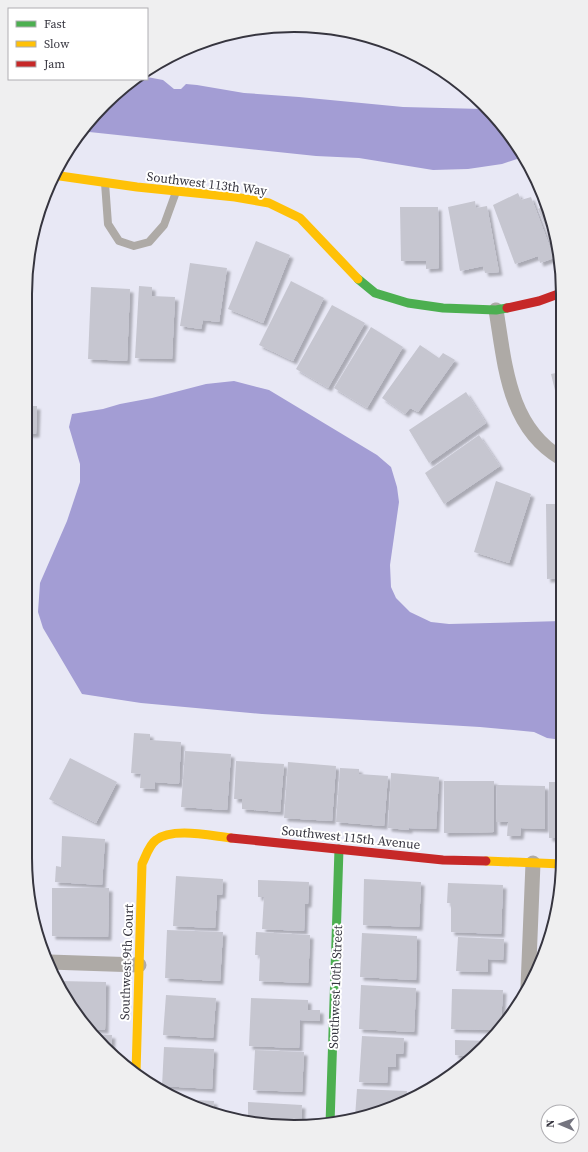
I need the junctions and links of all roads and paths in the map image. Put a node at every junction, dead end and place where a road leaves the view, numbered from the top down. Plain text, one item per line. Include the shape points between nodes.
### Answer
1 (60, 176) edge
2 (105, 183) junction
3 (176, 191) junction
4 (556, 295) edge
5 (496, 310) junction
6 (556, 454) edge
7 (339, 850) junction
8 (147, 853) joint
9 (533, 863) junction
10 (556, 864) edge
11 (54, 962) edge
12 (139, 965) junction
13 (528, 975) edge
14 (136, 1067) edge
15 (330, 1118) edge

1 - 2 street, Southwest 113th Way
2 - 3 street, Southwest 113th Way
2 - 3 lane via 108,224 119,241 134,246 149,242 164,225
3 - 5 street, Southwest 113th Way via 235,197 269,204 300,218 353,274 375,293 408,303 444,308
4 - 5 street, Southwest 113th Way
5 - 6 street via 509,386 518,411 532,433
7 - 8 street, Southwest 115th Avenue via 183,833 165,834 152,843
7 - 9 street, Southwest 115th Avenue via 443,860
7 - 15 street, Southwest 10th Street
8 - 12 street, Southwest 9th Court via 142,864
9 - 10 street, Southwest 115th Avenue
9 - 13 street
11 - 12 street
12 - 14 street, Southwest 9th Court

